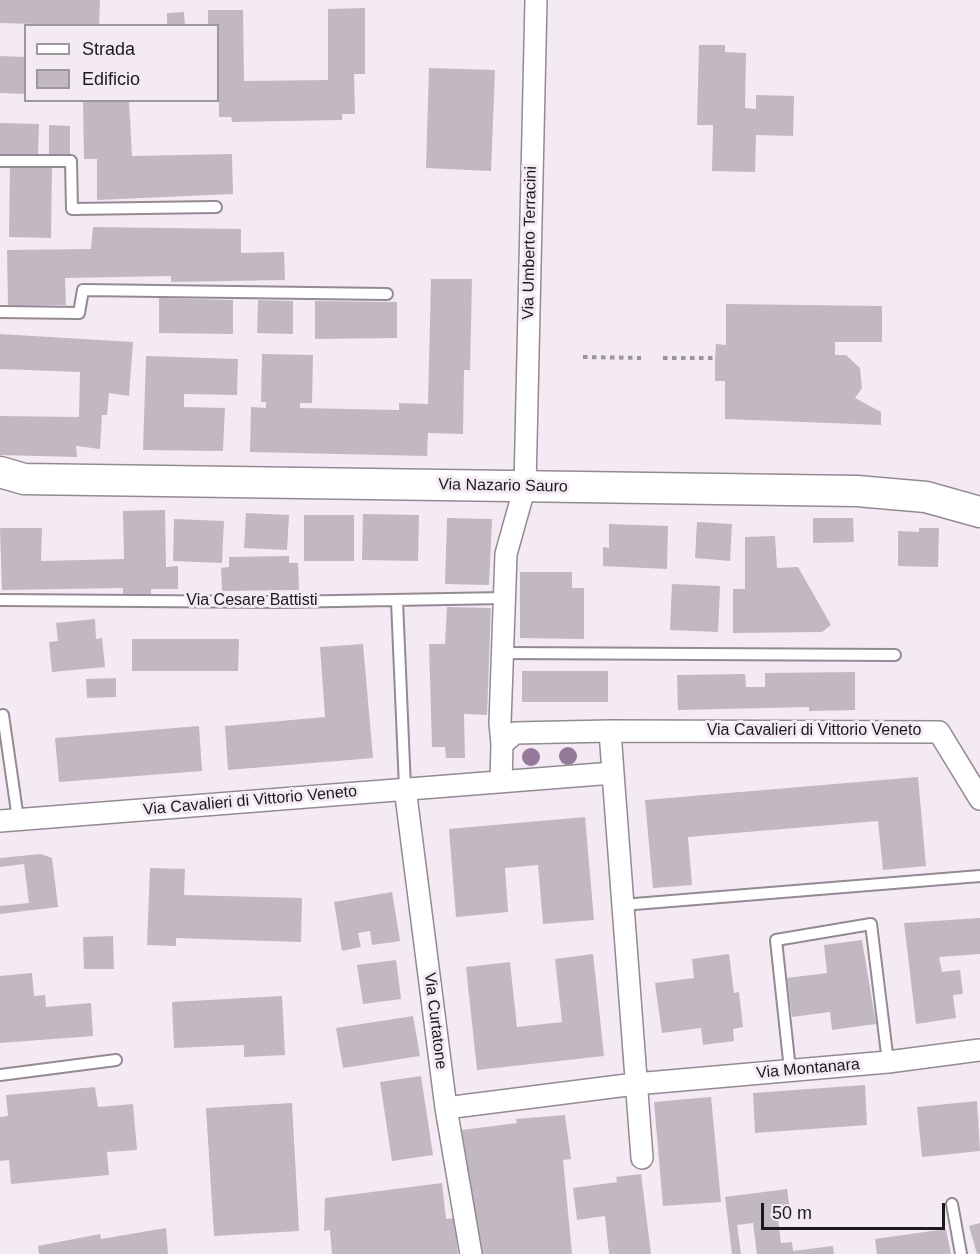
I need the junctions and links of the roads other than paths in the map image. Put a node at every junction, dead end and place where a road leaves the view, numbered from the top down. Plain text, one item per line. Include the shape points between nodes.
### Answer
1 (536, 0) edge
2 (0, 161) edge
3 (216, 207) dead end
4 (387, 294) dead end
5 (0, 312) edge
6 (8, 481) edge
7 (525, 486) junction
8 (980, 512) edge
9 (504, 598) junction
10 (0, 600) edge
11 (397, 601) junction
12 (503, 653) junction
13 (895, 655) dead end
14 (3, 715) dead end
15 (610, 731) junction
16 (502, 744) junction
17 (613, 773) junction
18 (501, 782) junction
19 (405, 788) junction
20 (980, 799) edge
21 (9, 820) edge
22 (980, 876) edge
23 (622, 905) junction
24 (980, 1050) edge
25 (116, 1060) dead end
26 (888, 1062) junction
27 (790, 1070) junction
28 (0, 1075) edge
29 (635, 1084) junction
30 (446, 1108) junction
31 (642, 1158) dead end
32 (952, 1204) dead end
33 (471, 1254) edge
34 (961, 1254) edge

1 - 7 street, Via Umberto Terracini
2 - 3 lane via 71,161 72,209
4 - 5 lane via 83,290 79,313
6 - 7 main road, Via Nazario Sauro
7 - 8 main road, Via Nazario Sauro via 857,491 926,497
7 - 9 street via 506,554
9 - 11 lane, Via Cesare Battisti
9 - 12 street
10 - 11 lane, Via Cesare Battisti
11 - 19 lane
12 - 13 lane
12 - 16 street
14 - 21 lane
15 - 16 street, Via Cavalieri di Vittorio Veneto via 522,732
15 - 17 street
15 - 20 street, Via Cavalieri di Vittorio Veneto via 939,732
16 - 18 street
17 - 18 street, Via Cavalieri di Vittorio Veneto
17 - 23 street
18 - 19 street, Via Cavalieri di Vittorio Veneto
19 - 21 street, Via Cavalieri di Vittorio Veneto
19 - 30 street, Via Curtatone
22 - 23 lane
23 - 29 street
24 - 26 street, Via Montanara
25 - 28 lane
26 - 27 street, Via Montanara
26 - 27 lane via 871,924 776,940
27 - 29 street, Via Montanara
29 - 30 street, Via Montanara
29 - 31 street
30 - 33 street, Via Curtatone
32 - 34 lane

